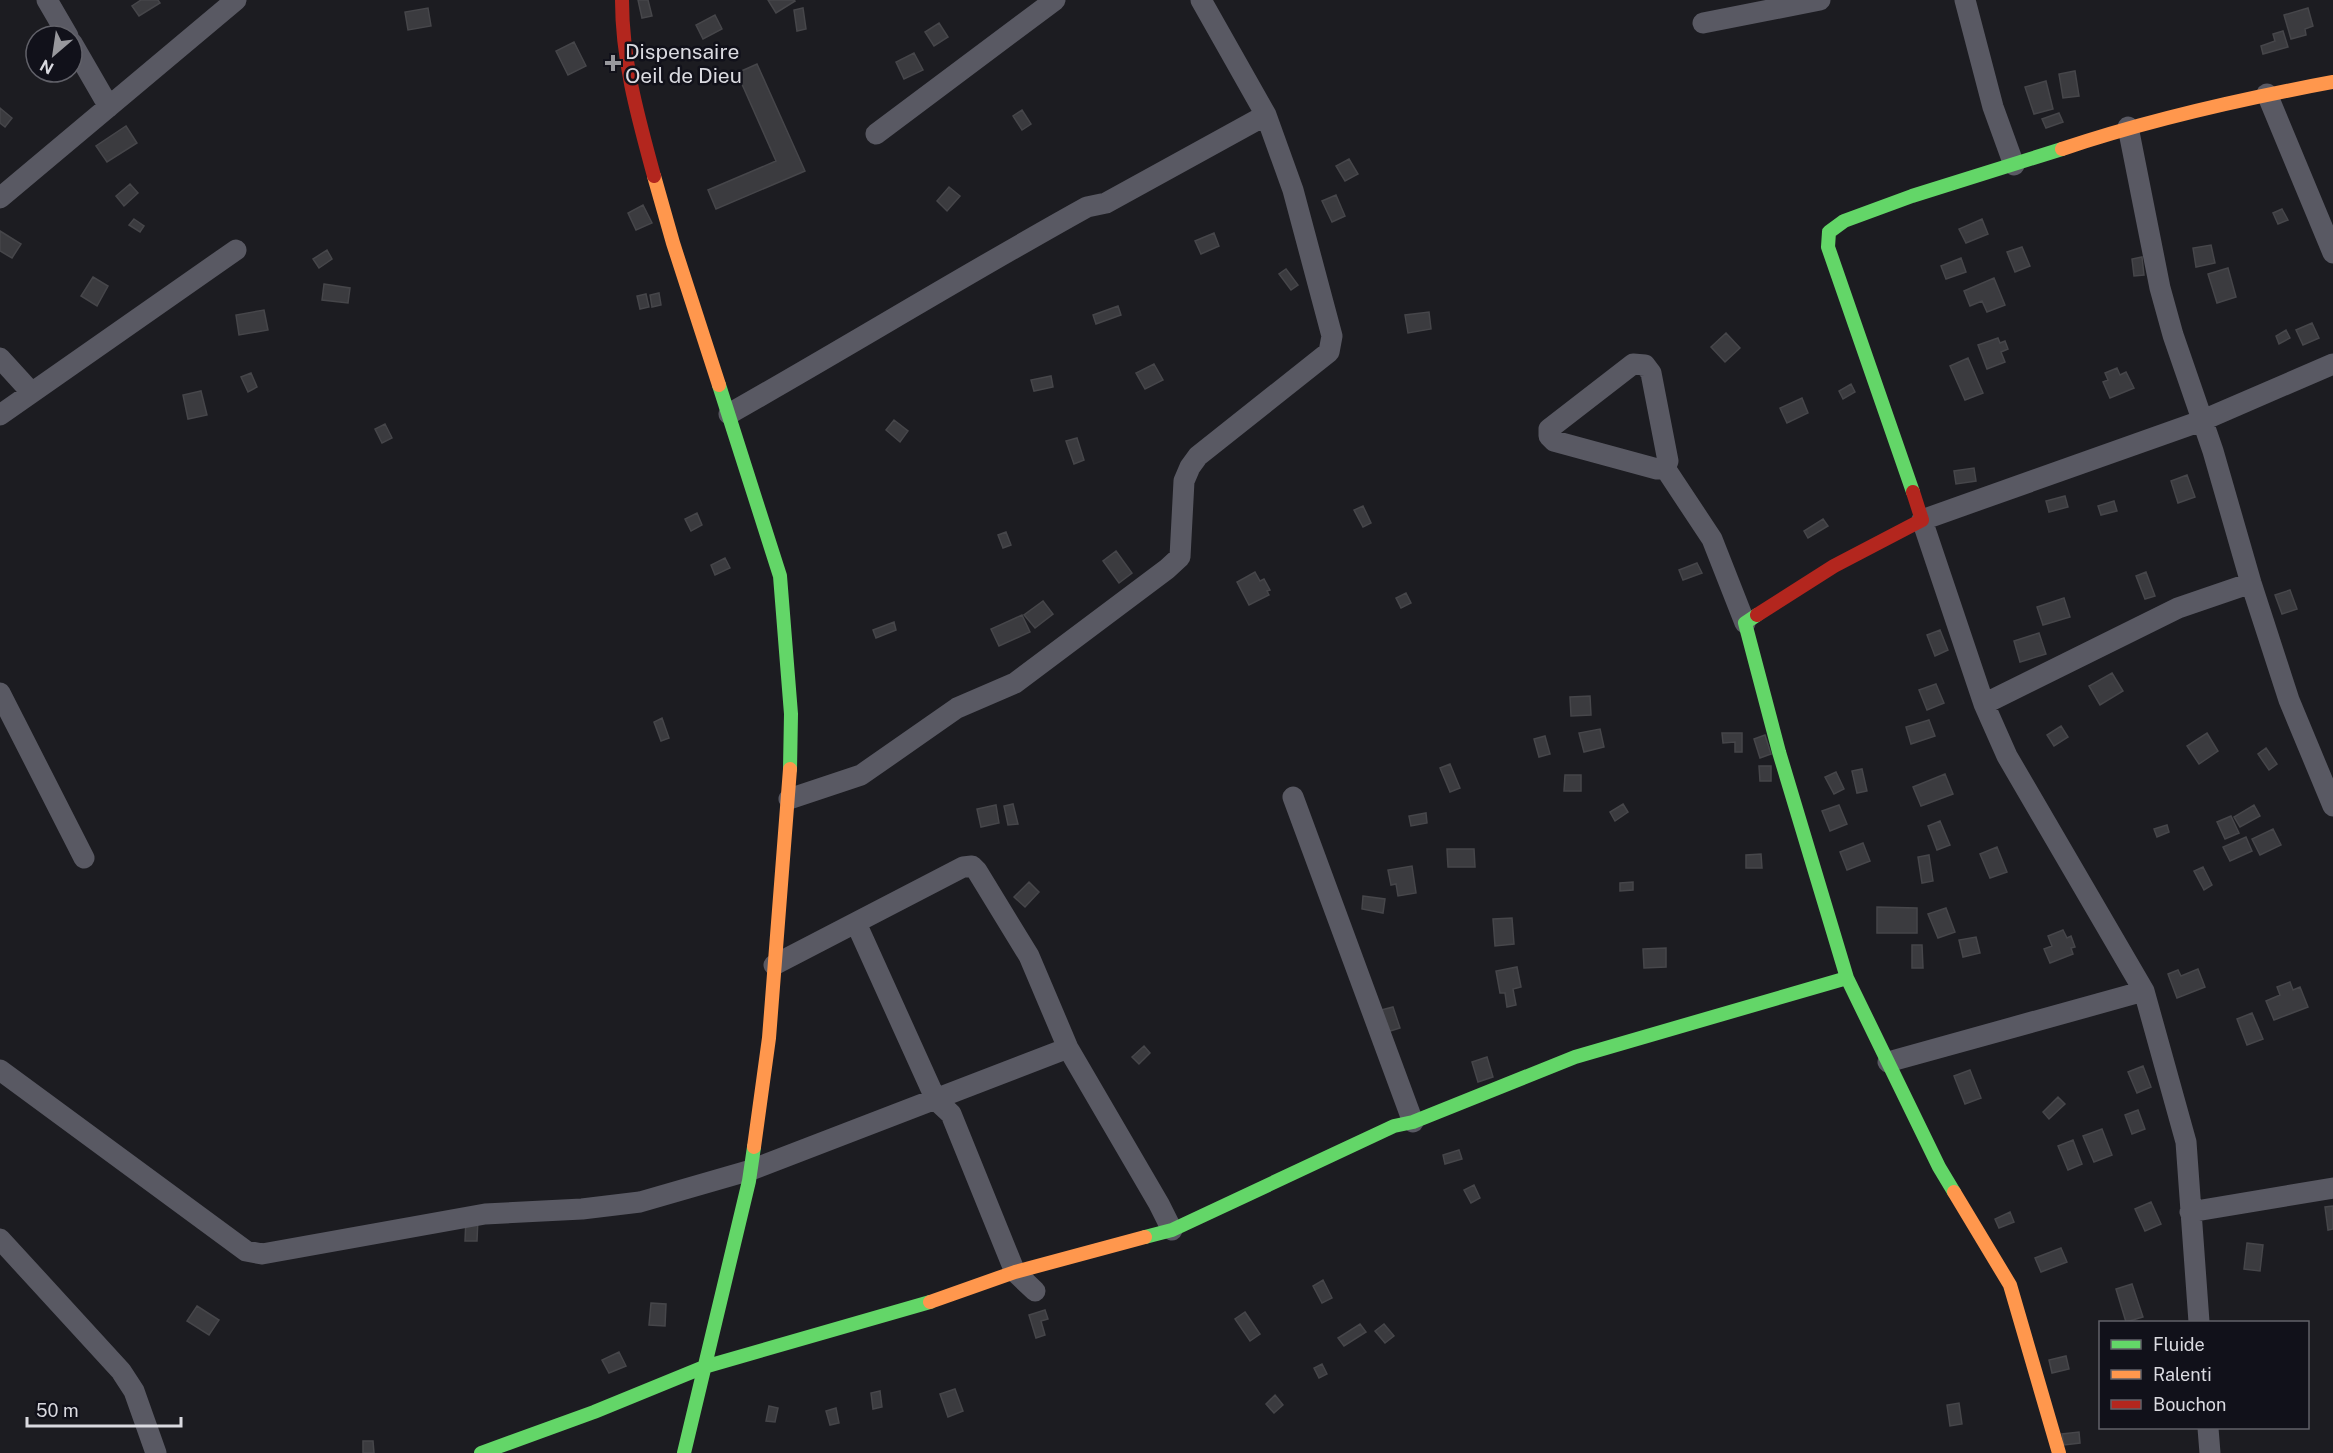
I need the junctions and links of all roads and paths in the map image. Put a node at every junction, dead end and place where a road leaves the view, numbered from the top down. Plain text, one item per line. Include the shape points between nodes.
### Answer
1 (47, 0) edge
2 (236, 0) edge
3 (622, 0) edge
4 (1055, 0) edge
5 (1201, 0) edge
6 (1820, 0) edge
7 (1965, 0) edge
8 (1703, 23) dead end
9 (61, 24) edge
10 (84, 64) edge
11 (2333, 82) edge
12 (2267, 94) junction
13 (109, 107) junction
14 (1266, 115) junction
15 (2128, 127) junction
16 (876, 134) dead end
17 (2014, 165) junction
18 (0, 198) edge
19 (236, 250) dead end
20 (2333, 253) edge
21 (0, 358) edge
22 (2333, 364) edge
23 (31, 392) junction
24 (729, 414) junction
25 (0, 415) edge
26 (2201, 421) junction
27 (1665, 468) junction
28 (1922, 520) junction
29 (2251, 583) junction
30 (1745, 623) junction
31 (0, 693) edge
32 (1984, 704) junction
33 (1293, 797) dead end
34 (789, 799) junction
35 (2333, 806) edge
36 (84, 858) dead end
37 (856, 923) junction
38 (774, 966) junction
39 (1847, 978) junction
40 (2144, 991) junction
41 (1068, 1048) junction
42 (1888, 1062) junction
43 (0, 1070) edge
44 (936, 1100) junction
45 (1413, 1122) junction
46 (751, 1170) junction
47 (2333, 1188) edge
48 (2190, 1212) junction
49 (1172, 1230) junction
50 (0, 1239) edge
51 (1016, 1272) junction
52 (1035, 1290) dead end
53 (2199, 1321) edge
54 (704, 1367) junction
55 (2208, 1429) edge
56 (156, 1453) edge
57 (481, 1453) edge
58 (684, 1453) edge
59 (2059, 1453) edge
60 (2210, 1453) edge

1 - 9 street
2 - 13 street
3 - 24 street via 631,92 673,243
4 - 16 street
5 - 14 street
6 - 8 street
7 - 17 street via 1993,107
10 - 13 street
11 - 12 street
12 - 15 street
12 - 20 street
13 - 18 street
14 - 24 street via 964,275 884,326
14 - 34 street via 1299,213 1332,336 1329,352 1198,456 1184,481 1180,557 1167,569 1015,684 957,708 861,775
15 - 17 street
15 - 26 street via 2160,288
17 - 28 street via 1844,221 1830,232 1828,248
19 - 23 street
21 - 23 street
22 - 26 street
23 - 25 street
24 - 34 street via 780,576 791,714
26 - 28 street
26 - 29 street
27 - 27 street via 1554,441 1548,429 1633,364 1645,365 1651,373 1668,461
27 - 30 street via 1712,539
28 - 30 street via 1834,566
28 - 32 street
29 - 32 street via 2178,608
29 - 35 street via 2289,700
30 - 39 street
31 - 36 street
32 - 40 street via 2007,756
33 - 45 street
34 - 38 street
37 - 38 street
37 - 41 street via 963,867 972,866 1029,956
37 - 44 street
38 - 46 street via 769,1038
39 - 42 street
39 - 45 street via 1575,1057
40 - 42 street
40 - 48 street via 2186,1142
41 - 44 street
41 - 49 street
42 - 59 street via 1939,1167 2010,1285
43 - 46 street via 246,1251 262,1254 485,1214 640,1202
44 - 46 street
44 - 51 street via 951,1114
45 - 49 street via 1394,1126
46 - 54 street
47 - 48 street
48 - 53 street
49 - 51 street
50 - 56 street via 121,1371 134,1391
51 - 52 street
51 - 54 street via 949,1296
54 - 57 street
54 - 58 street
55 - 60 street

